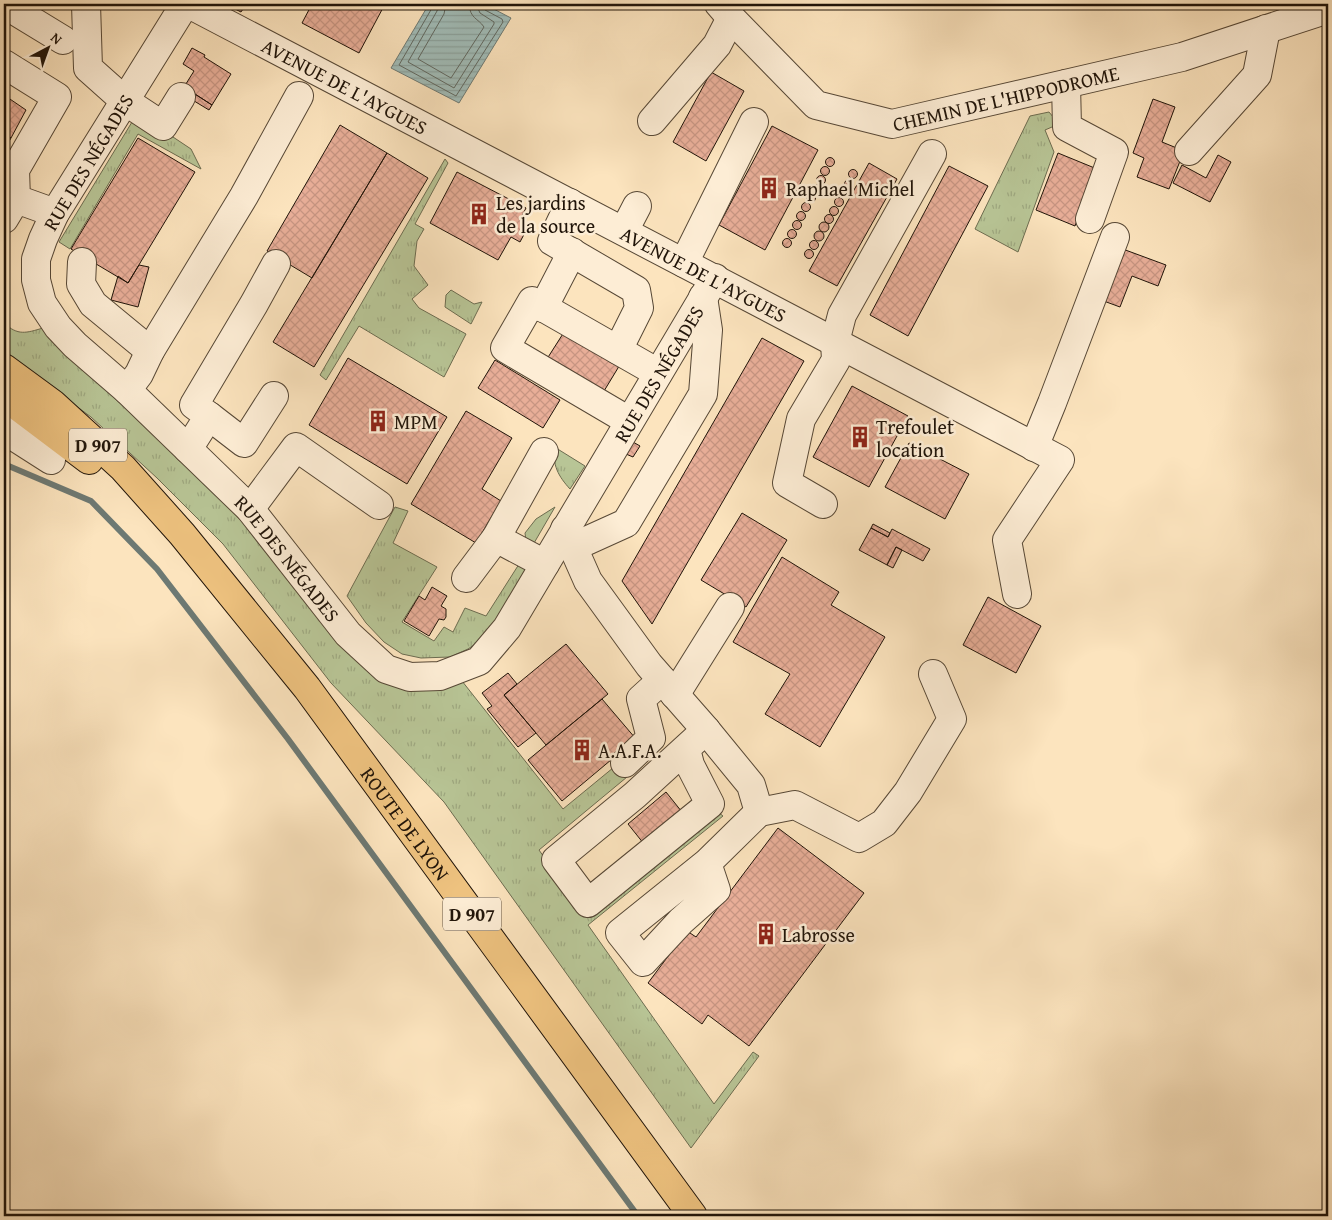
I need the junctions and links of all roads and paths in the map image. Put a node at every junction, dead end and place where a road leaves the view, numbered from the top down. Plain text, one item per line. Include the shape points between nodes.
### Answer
1 (4, 4) edge
2 (86, 4) edge
3 (185, 4) edge
4 (189, 4) edge
5 (1328, 9) edge
6 (725, 11) edge
7 (1266, 29) junction
8 (63, 40) dead end
9 (4, 64) edge
10 (1066, 84) junction
11 (299, 96) dead end
12 (181, 97) dead end
13 (125, 101) junction
14 (652, 121) dead end
15 (754, 122) dead end
16 (1188, 151) dead end
17 (932, 154) dead end
18 (570, 203) junction
19 (637, 206) dead end
20 (10, 209) edge
21 (55, 213) junction
22 (1090, 219) dead end
23 (624, 231) junction
24 (1115, 237) dead end
25 (572, 252) junction
26 (82, 262) dead end
27 (684, 262) junction
28 (276, 264) dead end
29 (709, 288) junction
30 (543, 308) junction
31 (835, 342) junction
32 (618, 350) junction
33 (150, 351) junction
34 (4, 368) edge
35 (658, 373) junction
36 (127, 390) junction
37 (4, 396) edge
38 (274, 396) dead end
39 (209, 416) junction
40 (629, 421) junction
41 (4, 430) edge
42 (1034, 447) junction
43 (188, 449) junction
44 (544, 452) dead end
45 (51, 460) dead end
46 (824, 504) dead end
47 (379, 505) dead end
48 (250, 509) junction
49 (182, 534) junction
50 (496, 538) junction
51 (569, 538) junction
52 (544, 564) junction
53 (466, 578) dead end
54 (1017, 594) dead end
55 (730, 606) dead end
56 (933, 674) dead end
57 (669, 687) junction
58 (706, 730) junction
59 (686, 749) junction
60 (625, 763) dead end
61 (759, 812) junction
62 (707, 863) dead end
63 (694, 1216) edge

1 - 8 street
2 - 13 street via 88,68
3 - 13 street, RUE DES NÉGADES
4 - 18 street, AVENUE DE L'AYGUES
5 - 7 street, CHEMIN DE L'HIPPODROME
6 - 10 street, CHEMIN DE L'HIPPODROME via 816,105 892,124
6 - 14 street via 717,45
7 - 10 street, CHEMIN DE L'HIPPODROME via 1182,57
7 - 16 street via 1257,75
9 - 20 street via 57,97 15,170
10 - 22 street via 1067,127 1114,152
11 - 33 street via 244,196
12 - 13 street via 164,126
13 - 21 street, RUE DES NÉGADES
15 - 27 street
17 - 31 street via 842,315
18 - 23 street, AVENUE DE L'AYGUES
18 - 25 street via 552,241
19 - 23 street
20 - 21 street
21 - 36 street, RUE DES NÉGADES via 36,259 36,280 42,304 75,345
23 - 27 street, AVENUE DE L'AYGUES
24 - 42 street
25 - 30 street
25 - 32 street via 636,290 639,308
26 - 33 street via 81,284 93,304
27 - 29 street, AVENUE DE L'AYGUES
28 - 39 street via 194,405
29 - 31 street, AVENUE DE L'AYGUES
29 - 35 street, RUE DES NÉGADES
29 - 51 street via 703,394 626,523
30 - 32 street
30 - 40 street via 532,301 505,348
31 - 42 street, AVENUE DE L'AYGUES
31 - 46 street via 836,360 801,419 787,483
32 - 35 street
33 - 36 street
34 - 49 main road, ROUTE DE LYON / D 907 via 53,404 123,468
35 - 40 street, RUE DES NÉGADES
36 - 43 street, RUE DES NÉGADES
37 - 49 main road, ROUTE DE LYON / D 907
38 - 39 street via 244,443
39 - 43 street
40 - 51 street, RUE DES NÉGADES
41 - 45 street
42 - 54 street, AVENUE DE L'AYGUES via 1060,460 1007,540
43 - 48 street, RUE DES NÉGADES
44 - 50 street
47 - 48 street via 296,447
48 - 52 street, RUE DES NÉGADES via 348,634 386,669 410,677 440,676 479,661 507,628
49 - 63 main road, ROUTE DE LYON / D 907 via 307,688
50 - 52 street
50 - 53 street
51 - 52 street, RUE DES NÉGADES
51 - 57 street via 588,581 649,665
55 - 57 street
56 - 61 street via 952,719 908,792 884,823 859,838 795,805
57 - 58 street
57 - 60 street via 641,699 651,738
58 - 59 street
58 - 61 street via 750,784
59 - 59 street via 556,860 588,904 710,804 690,765
61 - 62 street

